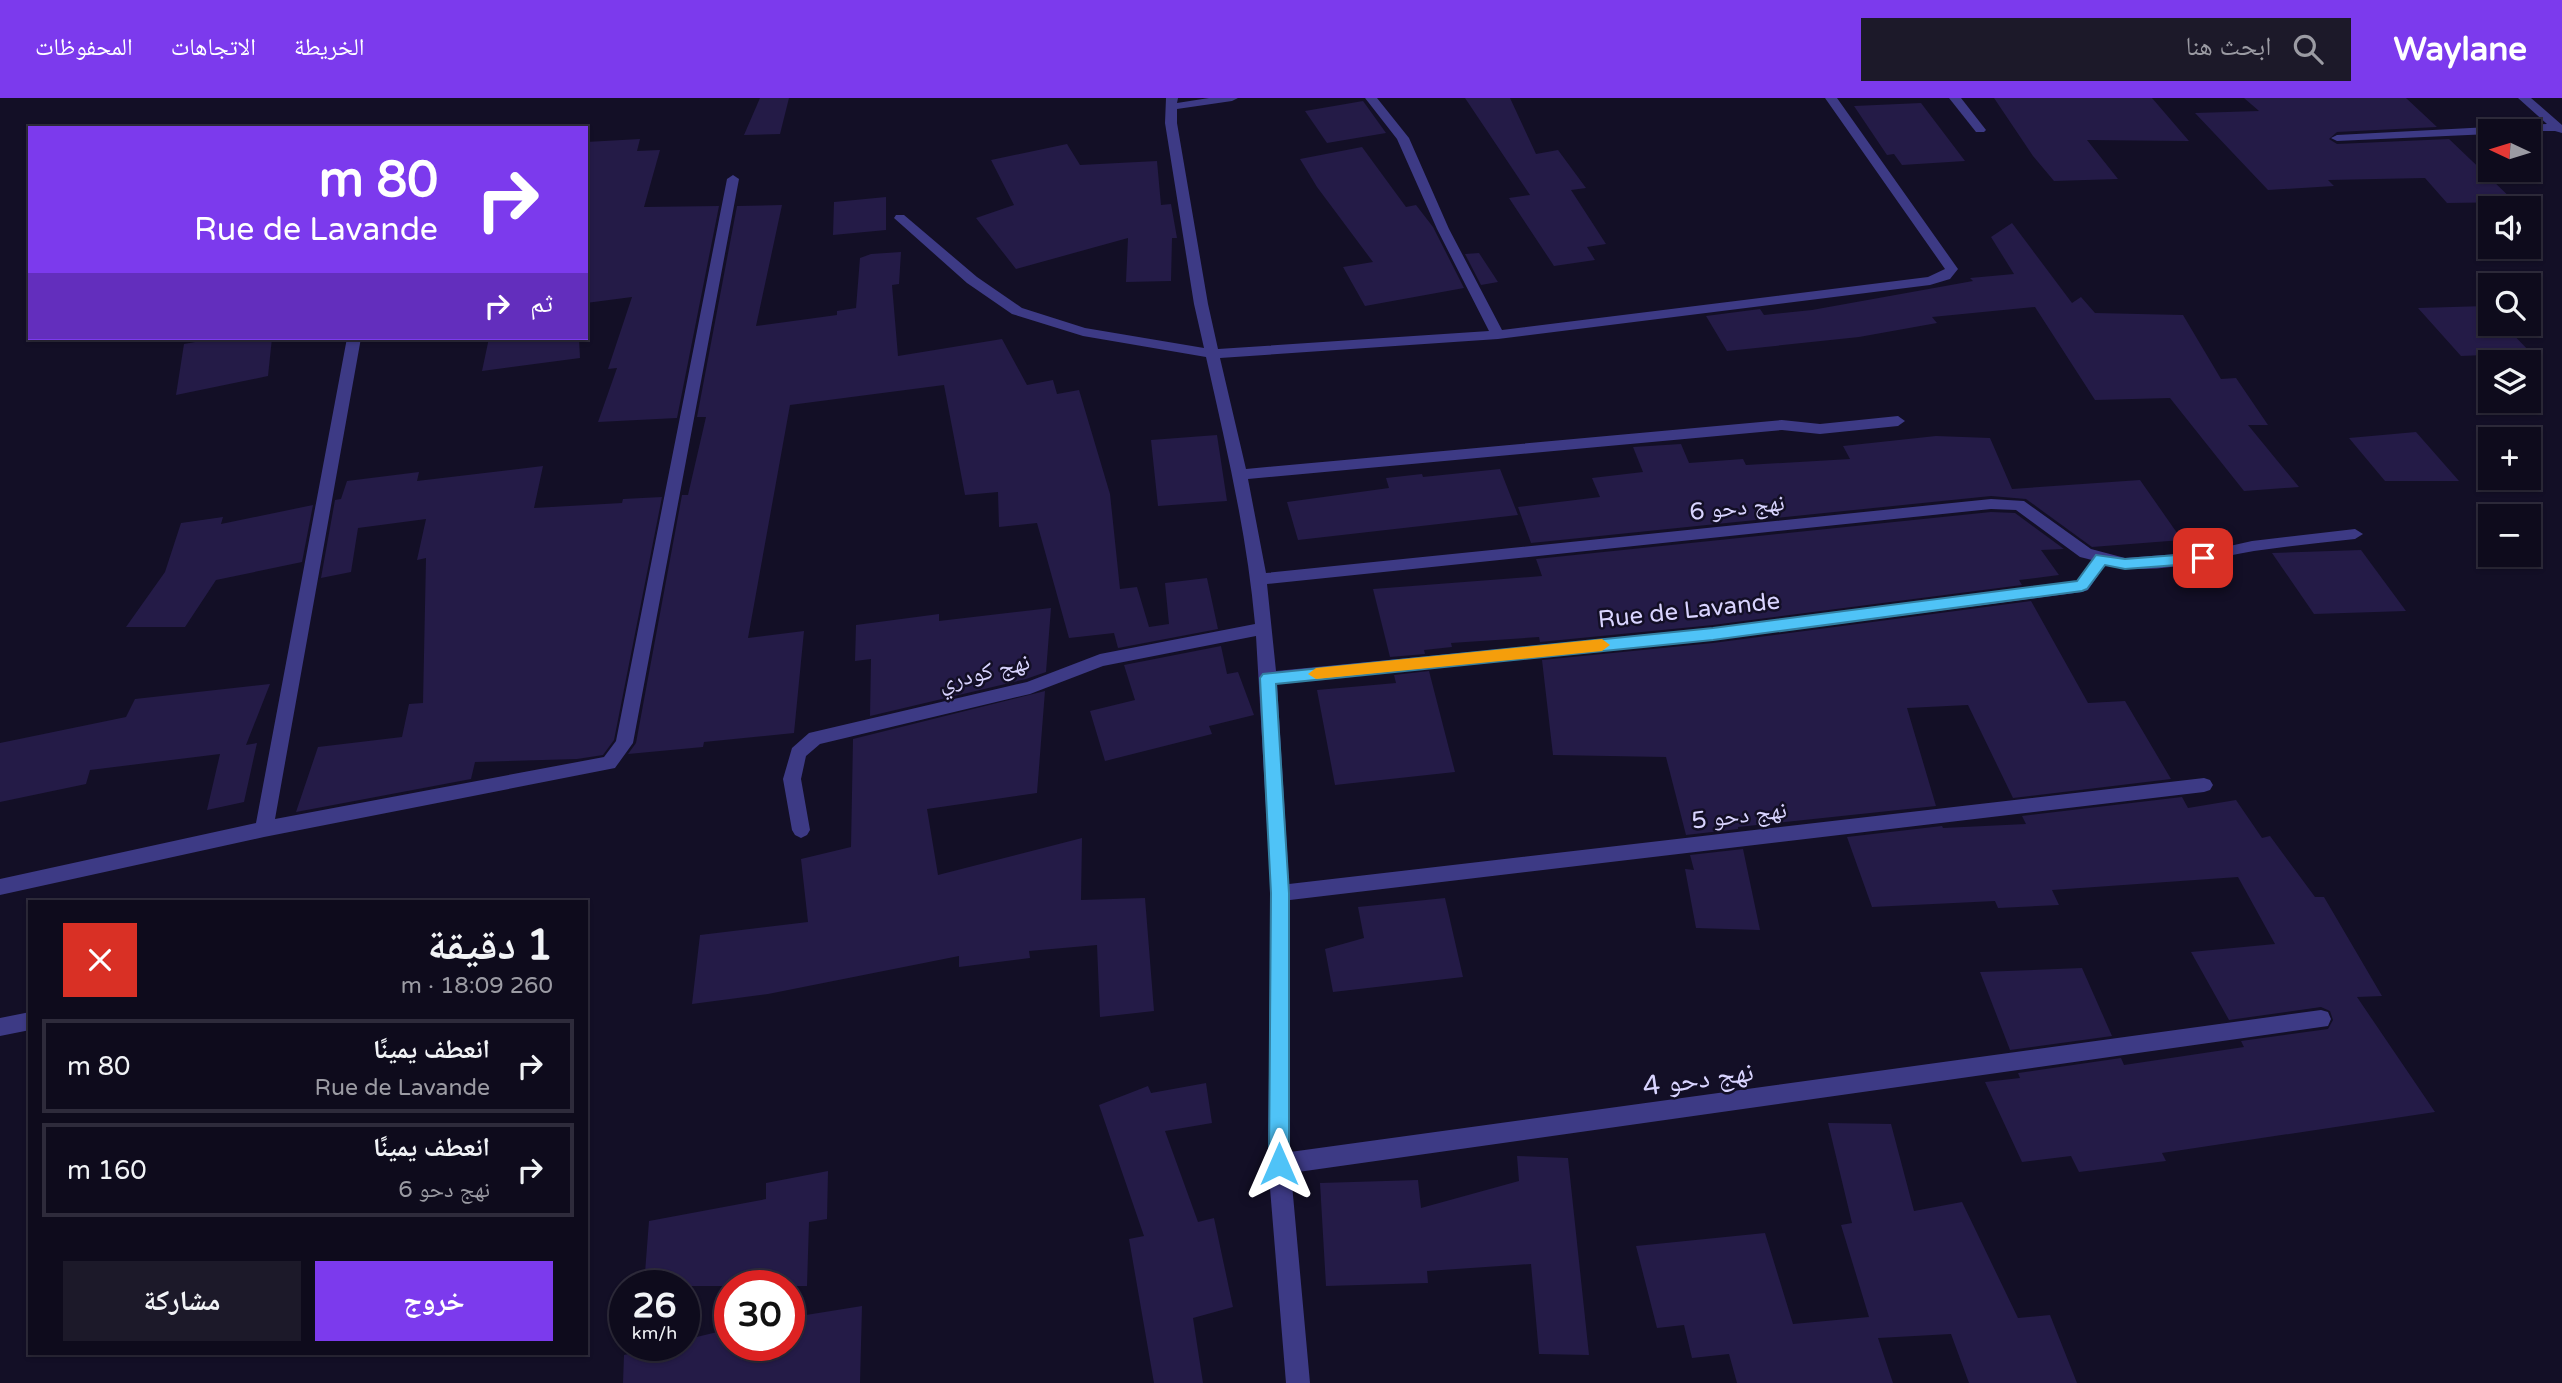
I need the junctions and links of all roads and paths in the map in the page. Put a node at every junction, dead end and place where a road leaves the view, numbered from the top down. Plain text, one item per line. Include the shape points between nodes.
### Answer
1 (1232, 98) edge
2 (1371, 98) edge
3 (1831, 98) edge
4 (1955, 98) edge
5 (2524, 98) edge
6 (1172, 103) edge
7 (2559, 129) edge
8 (1980, 131) dead end
9 (2337, 138) dead end
10 (733, 179) dead end
11 (900, 218) dead end
12 (1498, 335) junction
13 (354, 340) edge
14 (1213, 354) junction
15 (1898, 421) dead end
16 (1240, 475) junction
17 (2355, 534) dead end
18 (2101, 559) junction
19 (1259, 579) junction
20 (1262, 629) junction
21 (1268, 678) junction
22 (2204, 785) dead end
23 (264, 829) junction
24 (801, 830) dead end
25 (0, 887) edge
26 (1280, 893) junction
27 (2321, 1019) dead end
28 (28, 1021) edge
29 (0, 1027) edge
30 (1279, 1164) junction
31 (1298, 1383) edge

1 - 6 street
2 - 12 street via 1403,138
3 - 12 street via 1952,269 1945,276
4 - 8 street
5 - 7 street
6 - 14 street via 1171,123
7 - 9 street
10 - 23 street via 624,743 609,763
11 - 14 street via 972,280 1017,311 1083,332
12 - 14 street
13 - 23 street
14 - 16 street
15 - 16 street via 1820,429 1782,425
16 - 19 street
17 - 18 street, نهج دحو 6 via 2252,546 2203,558 2125,564
18 - 19 street, نهج دحو 6 via 2019,505 1992,504
18 - 21 street, Rue de Lavande via 2082,586 1713,634
19 - 20 street
20 - 21 street
20 - 24 street, نهج كودري via 1100,660 1030,688 815,738 798,753 792,779
21 - 26 street
22 - 26 street, نهج دحو 5
23 - 25 street
26 - 30 street
27 - 30 street, نهج دحو 4
28 - 29 street
30 - 31 street

